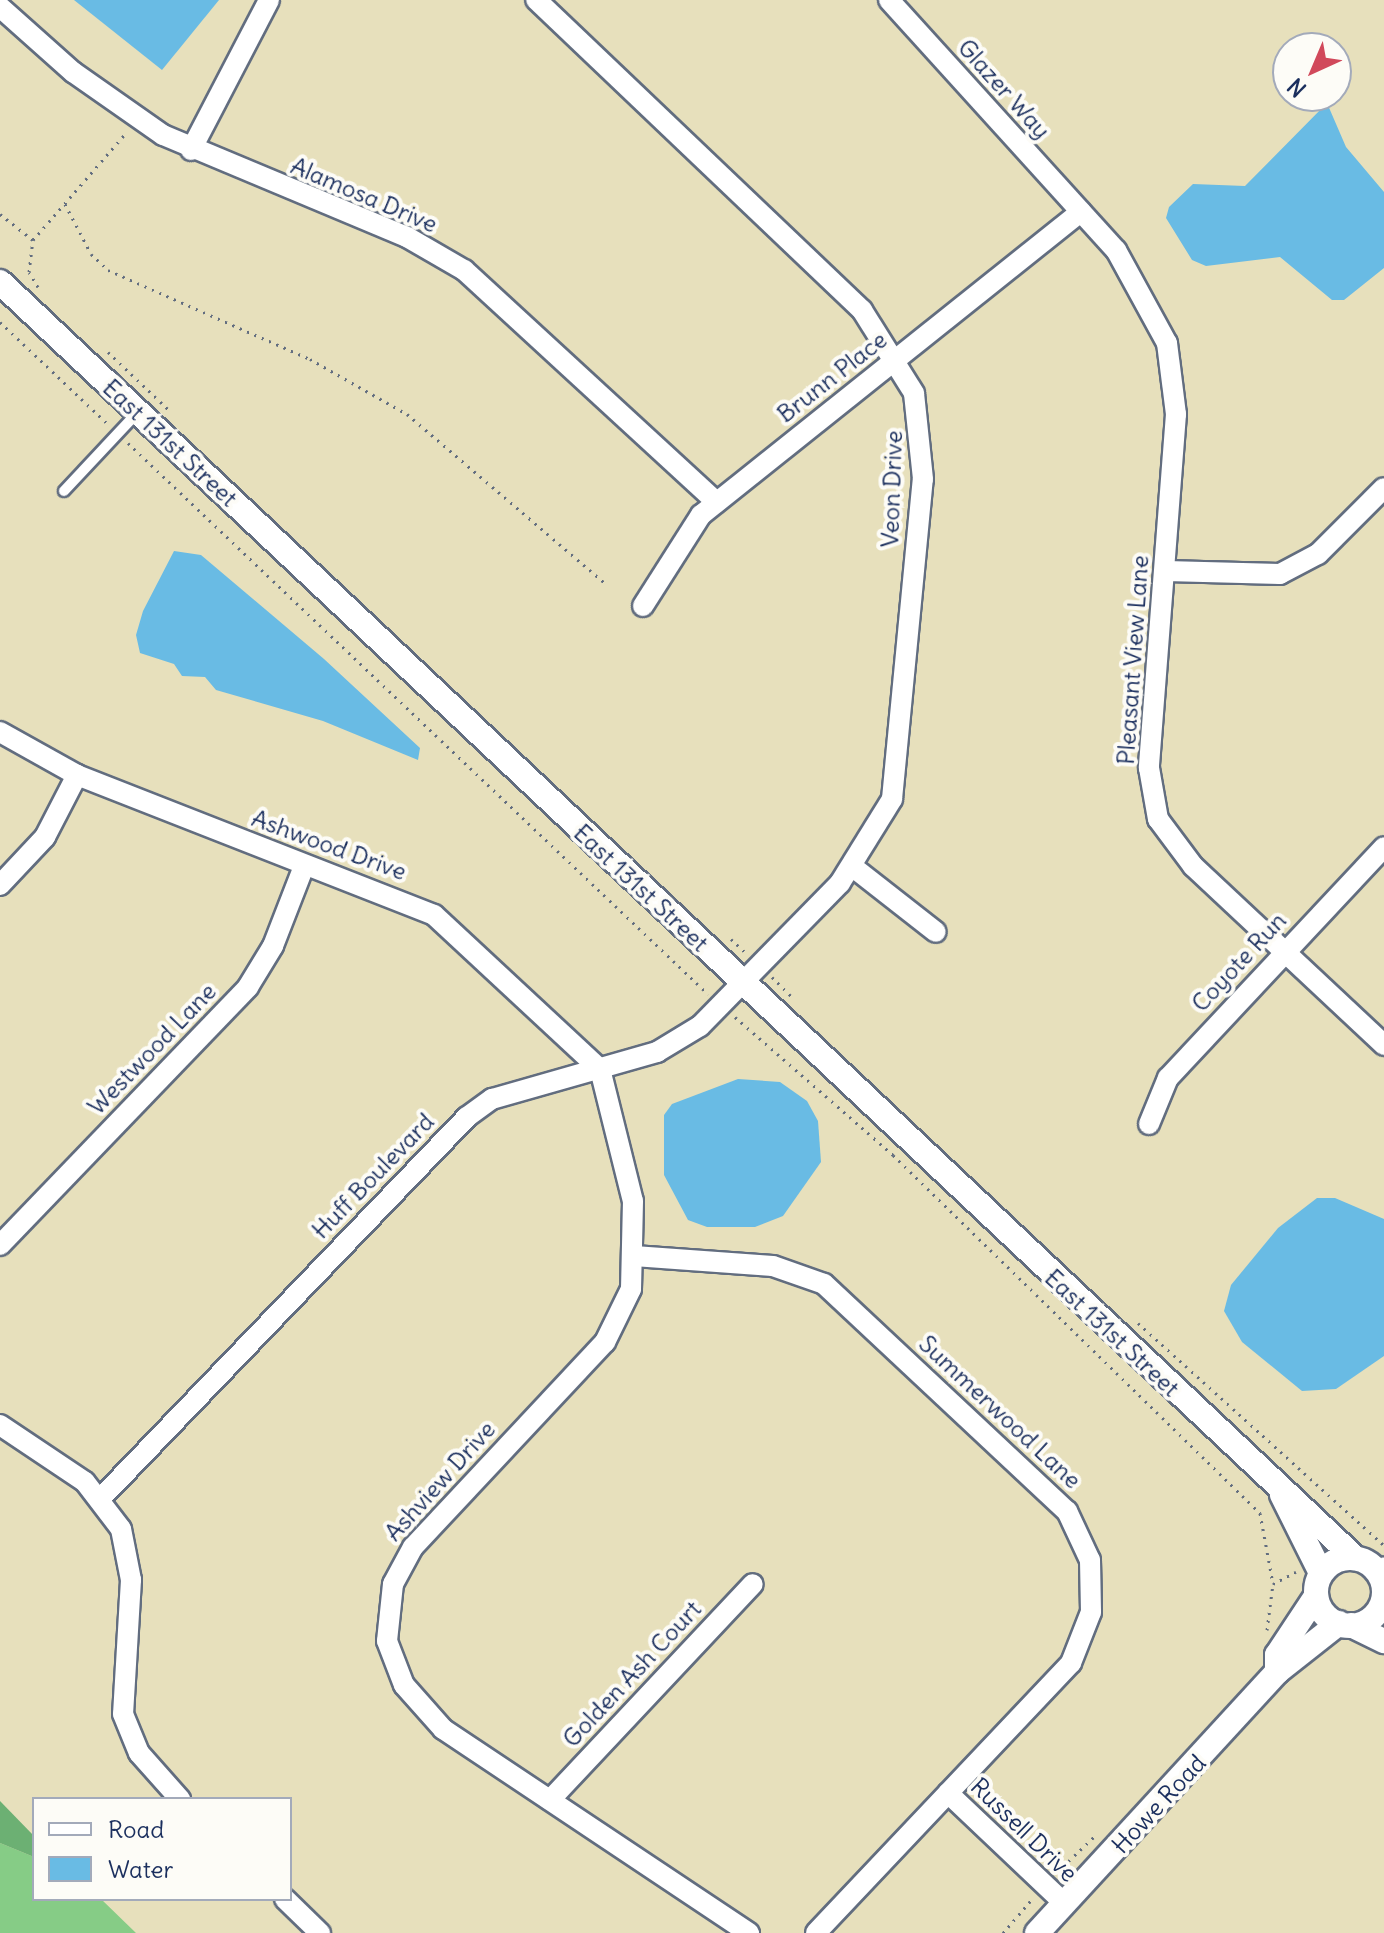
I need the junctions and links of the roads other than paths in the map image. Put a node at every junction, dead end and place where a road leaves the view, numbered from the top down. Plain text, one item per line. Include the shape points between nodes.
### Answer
1 (269, 0) edge
2 (536, 0) edge
3 (889, 0) edge
4 (0, 7) edge
5 (191, 150) junction
6 (1081, 212) junction
7 (0, 282) edge
8 (897, 359) junction
9 (138, 412) junction
10 (1384, 488) edge
11 (64, 491) dead end
12 (716, 502) junction
13 (1166, 571) junction
14 (643, 606) dead end
15 (0, 732) edge
16 (77, 775) junction
17 (1384, 847) edge
18 (304, 866) junction
19 (853, 867) junction
20 (0, 885) edge
21 (936, 932) dead end
22 (1285, 951) junction
23 (742, 984) junction
24 (1384, 1045) edge
25 (600, 1069) junction
26 (1149, 1124) dead end
27 (0, 1245) edge
28 (634, 1256) junction
29 (0, 1425) edge
30 (1282, 1495) junction
31 (101, 1498) junction
32 (1347, 1549) junction
33 (1381, 1570) edge
34 (1318, 1577) junction
35 (753, 1584) dead end
36 (1384, 1598) edge
37 (1345, 1624) junction
38 (1384, 1641) edge
39 (1277, 1672) junction
40 (948, 1793) junction
41 (178, 1797) edge
42 (550, 1800) junction
43 (287, 1901) edge
44 (1065, 1904) junction
45 (320, 1933) edge
46 (749, 1933) edge
47 (816, 1933) edge
48 (1037, 1933) edge

1 - 5 street
2 - 8 street, Veon Drive via 862,310
3 - 6 street, Glazer Way
4 - 5 street, Alamosa Drive via 138,119
5 - 12 street, Alamosa Drive via 388,229 455,264 515,311
6 - 8 street, Brunn Place
6 - 13 street, Pleasant View Lane via 1129,267 1167,343 1176,414
7 - 9 street, East 131st Street
8 - 12 street, Brunn Place
8 - 19 street, Veon Drive via 914,393 924,454 899,768 886,814
9 - 11 lane
9 - 23 street, East 131st Street
10 - 13 street via 1318,554 1292,569 1236,578
12 - 14 street, Brunn Place via 679,543
13 - 22 street, Pleasant View Lane via 1149,768 1158,819 1193,866
15 - 16 street, Ashwood Drive
16 - 18 street, Ashwood Drive
16 - 20 street via 45,837
17 - 22 street, Coyote Run
18 - 25 street, Ashwood Drive via 405,901 449,925
18 - 27 street, Westwood Lane via 273,946 248,987
19 - 21 street
19 - 23 street, Veon Drive
22 - 24 street, Pleasant View Lane
22 - 26 street, Coyote Run via 1168,1078
23 - 25 street, Huff Boulevard via 681,1040
23 - 30 street, East 131st Street
25 - 28 street, Ashview Drive via 620,1128
25 - 31 street, Huff Boulevard via 492,1099 467,1117
28 - 40 street, Summerwood Lane via 773,1266 824,1284 1080,1530 1093,1586 1084,1638 1071,1663
28 - 42 street, Ashview Drive via 631,1289 605,1342 413,1547 388,1605 390,1653 415,1701
29 - 31 street
30 - 32 street, East 131st Street via 1295,1498
30 - 34 street, East 131st Street
31 - 41 street via 128,1552 123,1714 139,1753
32 - 33 street
32 - 34 street
33 - 36 street
34 - 37 street
34 - 39 street, Howe Road via 1277,1655
35 - 42 street, Golden Ash Court
36 - 37 street via 1372,1618
37 - 38 street
37 - 39 street, Howe Road
39 - 44 street, Howe Road
40 - 44 street, Russell Drive
40 - 47 street, Summerwood Lane
42 - 46 street, Ashview Drive
43 - 45 street
44 - 48 street, Howe Road

